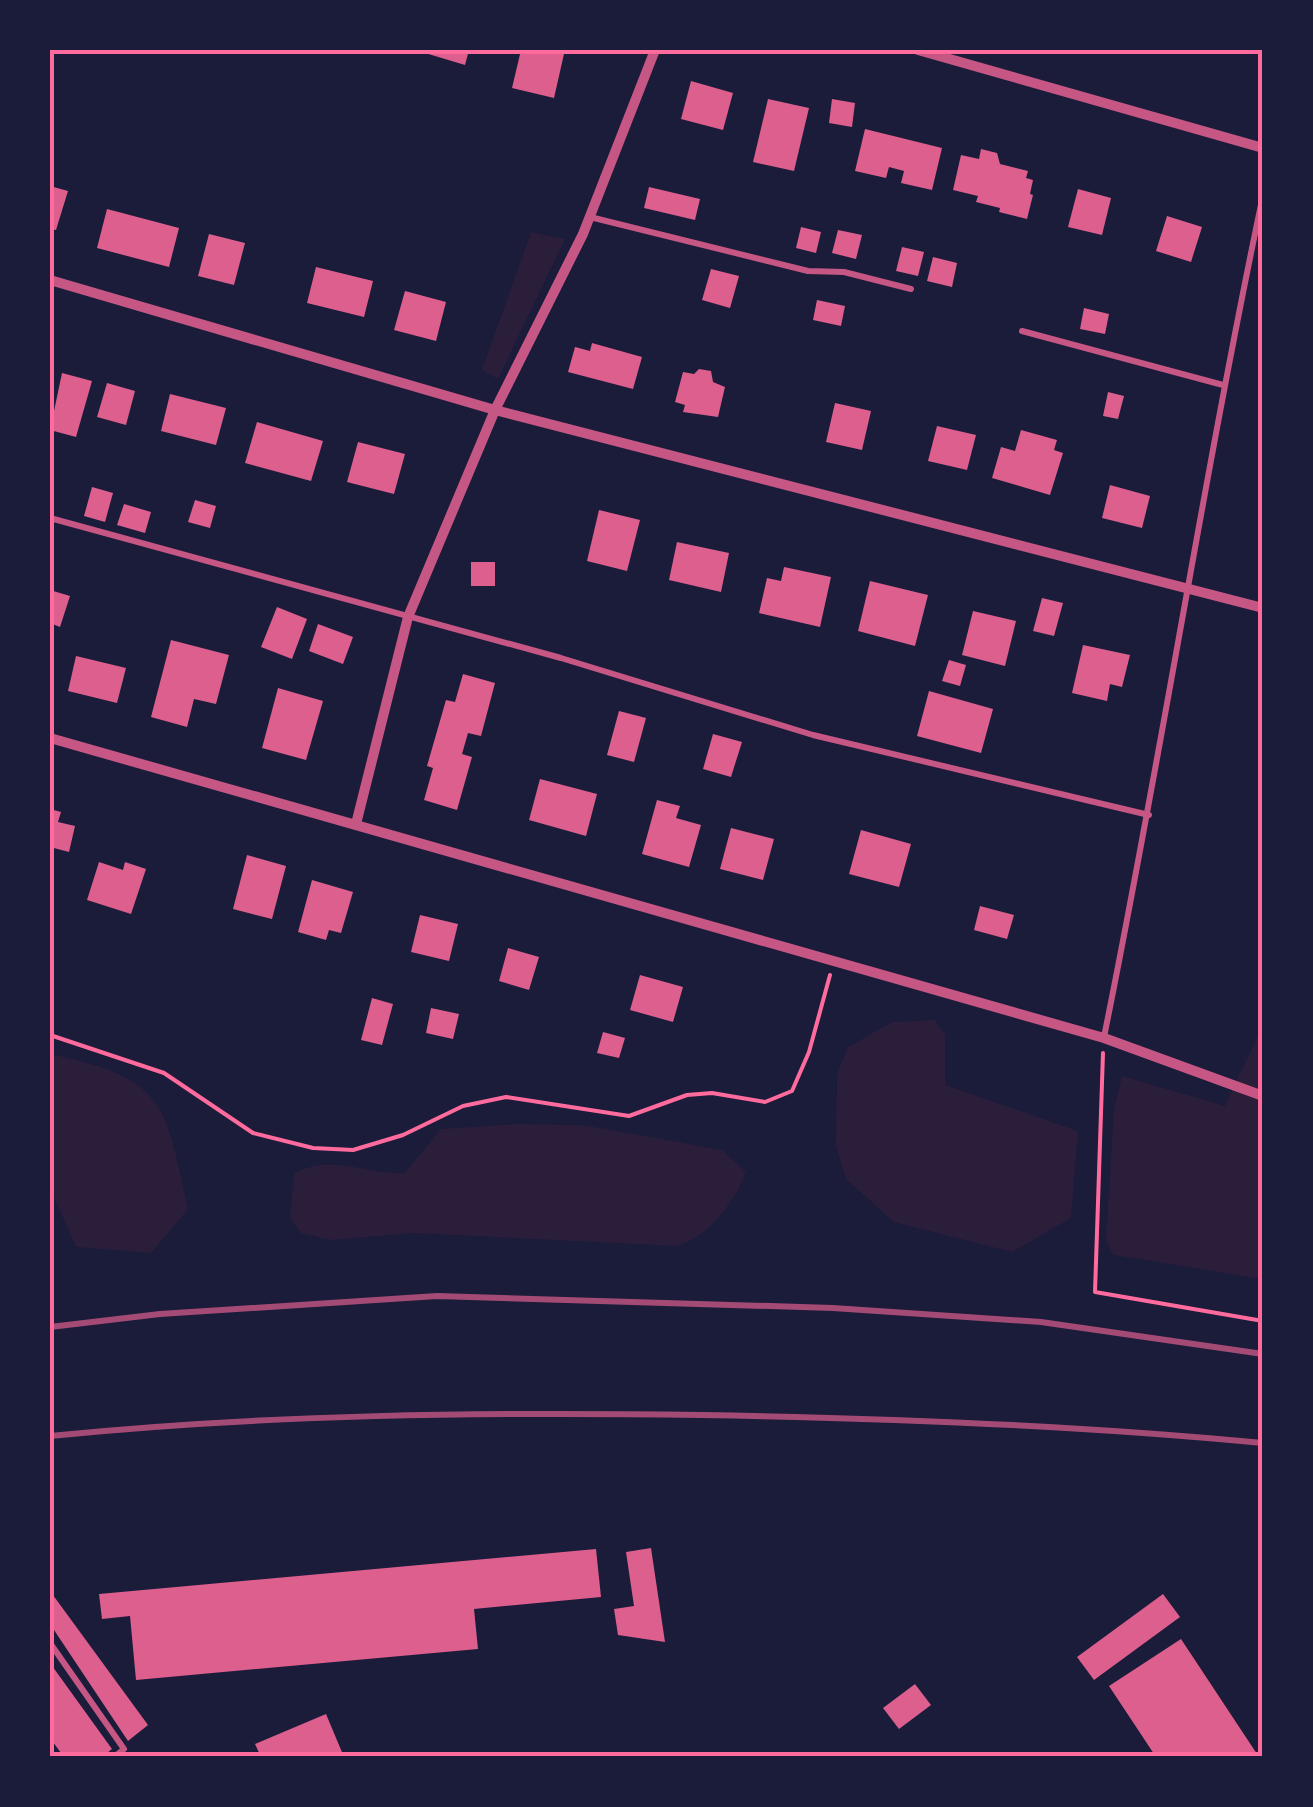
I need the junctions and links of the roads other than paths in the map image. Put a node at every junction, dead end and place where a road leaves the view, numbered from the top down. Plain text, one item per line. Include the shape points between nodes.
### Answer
1 (655, 50) edge
2 (918, 50) edge
3 (1263, 148) edge
4 (1263, 195) edge
5 (589, 217) junction
6 (50, 280) edge
7 (912, 289) dead end
8 (1022, 330) dead end
9 (1223, 385) junction
10 (495, 410) junction
11 (50, 518) edge
12 (1187, 587) junction
13 (1263, 608) edge
14 (408, 618) junction
15 (50, 738) edge
16 (1149, 815) junction
17 (356, 824) junction
18 (1104, 1038) junction
19 (1263, 1096) edge
20 (50, 1643) edge
21 (114, 1757) edge

1 - 5 street
2 - 3 street
4 - 9 lane
5 - 7 lane via 808,272 844,272
5 - 10 street
6 - 10 street
8 - 9 lane
9 - 12 lane
10 - 12 street
10 - 14 street
11 - 14 lane
12 - 13 street
12 - 16 lane
14 - 16 lane via 813,735
14 - 17 street
15 - 17 street
16 - 18 lane
17 - 18 street
18 - 19 street
20 - 21 lane via 124,1749

